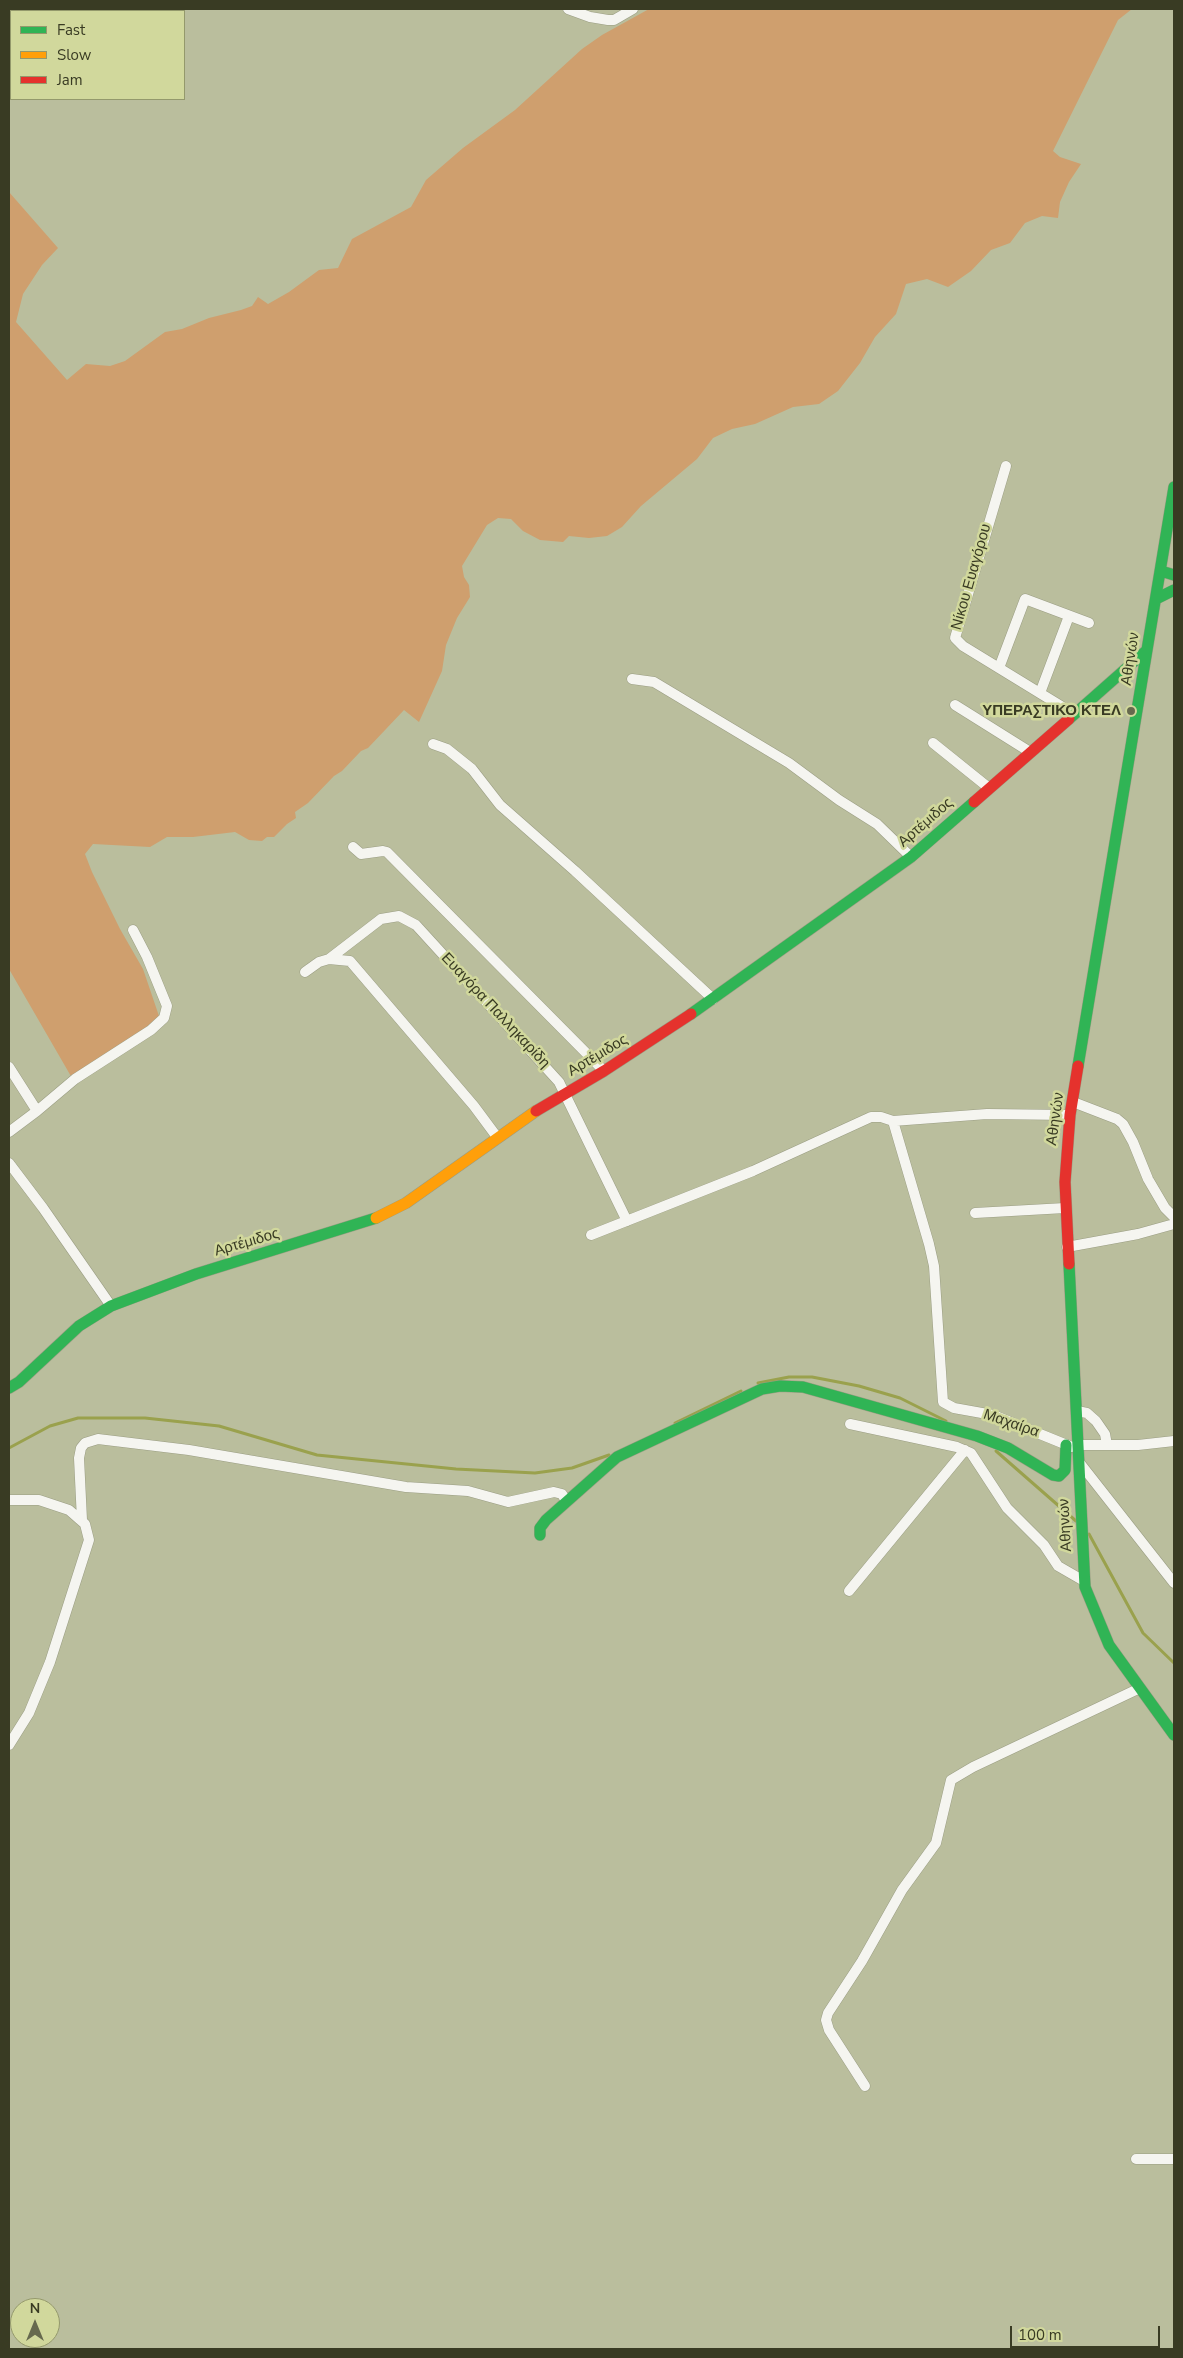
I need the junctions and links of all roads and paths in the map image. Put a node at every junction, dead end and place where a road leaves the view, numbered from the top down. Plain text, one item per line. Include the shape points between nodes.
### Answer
1 (568, 9) edge
2 (633, 9) edge
3 (1006, 466) dead end
4 (1174, 487) edge
5 (1170, 519) junction
6 (1174, 541) edge
7 (1174, 575) edge
8 (1160, 577) junction
9 (1174, 586) edge
10 (1174, 590) edge
11 (1156, 599) junction
12 (1069, 616) junction
13 (1089, 623) dead end
14 (1147, 650) junction
15 (999, 668) junction
16 (632, 679) dead end
17 (1040, 693) junction
18 (955, 705) dead end
19 (1074, 714) junction
20 (933, 743) dead end
21 (433, 744) dead end
22 (1030, 752) junction
23 (989, 788) junction
24 (353, 847) dead end
25 (911, 857) junction
26 (132, 930) dead end
27 (328, 959) junction
28 (305, 972) dead end
29 (713, 999) junction
30 (9, 1067) edge
31 (604, 1072) junction
32 (565, 1092) junction
33 (1072, 1102) junction
34 (37, 1111) junction
35 (1070, 1115) junction
36 (894, 1121) junction
37 (9, 1132) edge
38 (498, 1137) junction
39 (9, 1163) edge
40 (1065, 1208) junction
41 (975, 1213) dead end
42 (1174, 1217) edge
43 (628, 1221) junction
44 (1174, 1224) edge
45 (591, 1235) dead end
46 (1067, 1247) junction
47 (111, 1306) junction
48 (9, 1388) edge
49 (1077, 1411) junction
50 (850, 1424) dead end
51 (1174, 1440) edge
52 (1107, 1444) junction
53 (1066, 1445) junction
54 (1078, 1446) junction
55 (966, 1450) junction
56 (1078, 1461) junction
57 (9, 1500) edge
58 (566, 1501) junction
59 (82, 1520) junction
60 (540, 1535) dead end
61 (1084, 1578) junction
62 (1174, 1583) edge
63 (849, 1591) dead end
64 (1140, 1688) junction
65 (1174, 1735) edge
66 (9, 1745) edge
67 (865, 2086) dead end
68 (1136, 2159) dead end
69 (1174, 2159) edge

1 - 2 street via 608,20
3 - 15 street, Νίκου Ευαγόρου via 954,636 959,643
4 - 5 street, Αθηνών
5 - 6 street
5 - 8 street, Αθηνών
7 - 8 street
8 - 9 street
8 - 11 street, Αθηνών
10 - 11 street
11 - 14 street, Αθηνών
12 - 13 street
12 - 15 street via 1025,599
12 - 17 street
14 - 19 street, Αρτέμιδος
14 - 33 street, Αθηνών
15 - 17 street, Νίκου Ευαγόρου
16 - 25 street via 654,682 789,763 877,824
17 - 19 street, Νίκου Ευαγόρου
18 - 22 street
19 - 22 street, Αρτέμιδος
20 - 23 street
21 - 29 street via 447,749 472,769 500,805
22 - 23 street, Αρτέμιδος
23 - 25 street, Αρτέμιδος
24 - 31 street via 360,854 387,852
25 - 29 street, Αρτέμιδος
26 - 34 street via 167,1006 164,1018 75,1079
27 - 28 street, Ευαγόρα Παλληκαρίδη
27 - 32 street, Ευαγόρα Παλληκαρίδη via 381,919 390,916 405,918 416,925 548,1069
27 - 38 street via 350,961
29 - 31 street, Αρτέμιδος
30 - 34 street
31 - 32 street, Αρτέμιδος
32 - 38 street, Αρτέμιδος
32 - 43 street, Ευαγόρα Παλληκαρίδη
33 - 35 street, Αθηνών
33 - 42 street via 1123,1124 1148,1179
34 - 37 street
35 - 36 street via 987,1114
35 - 40 street, Αθηνών
36 - 43 street via 871,1117 753,1172
36 - 53 street, Μαχαίρα via 934,1266 943,1402 954,1408 992,1415
38 - 47 street, Αρτέμιδος via 406,1203 384,1215 336,1233 196,1274
39 - 47 street
40 - 41 street
40 - 46 street, Αθηνών
43 - 45 street
44 - 46 street
46 - 49 street, Αθηνών
47 - 48 street, Αρτέμιδος via 79,1326
49 - 52 street via 1085,1412 1096,1421 1105,1434
49 - 54 street, Αθηνών
50 - 55 street
51 - 52 street, Μαχαίρα
52 - 54 street, Μαχαίρα
53 - 54 street, Μαχαίρα
53 - 58 street via 1064,1470 1059,1476 1053,1475 1008,1448 977,1436 803,1387 780,1386 762,1389 617,1457
54 - 56 street, Αθηνών
55 - 61 street via 976,1458 1007,1508 1044,1545 1058,1566
55 - 63 street
56 - 61 street, Αθηνών
56 - 62 street
57 - 59 street via 48,1502 69,1510
58 - 59 street via 562,1494 554,1492 508,1502 468,1491 406,1487 189,1450 98,1439 84,1443 79,1458
58 - 60 street via 546,1520 540,1528
59 - 66 street via 89,1540 50,1662 29,1714
61 - 64 street, Αθηνών via 1091,1607 1109,1646
64 - 65 street, Αθηνών
64 - 67 street via 980,1763 951,1780 932,1849 902,1890 862,1961 828,2012 829,2030
68 - 69 street

